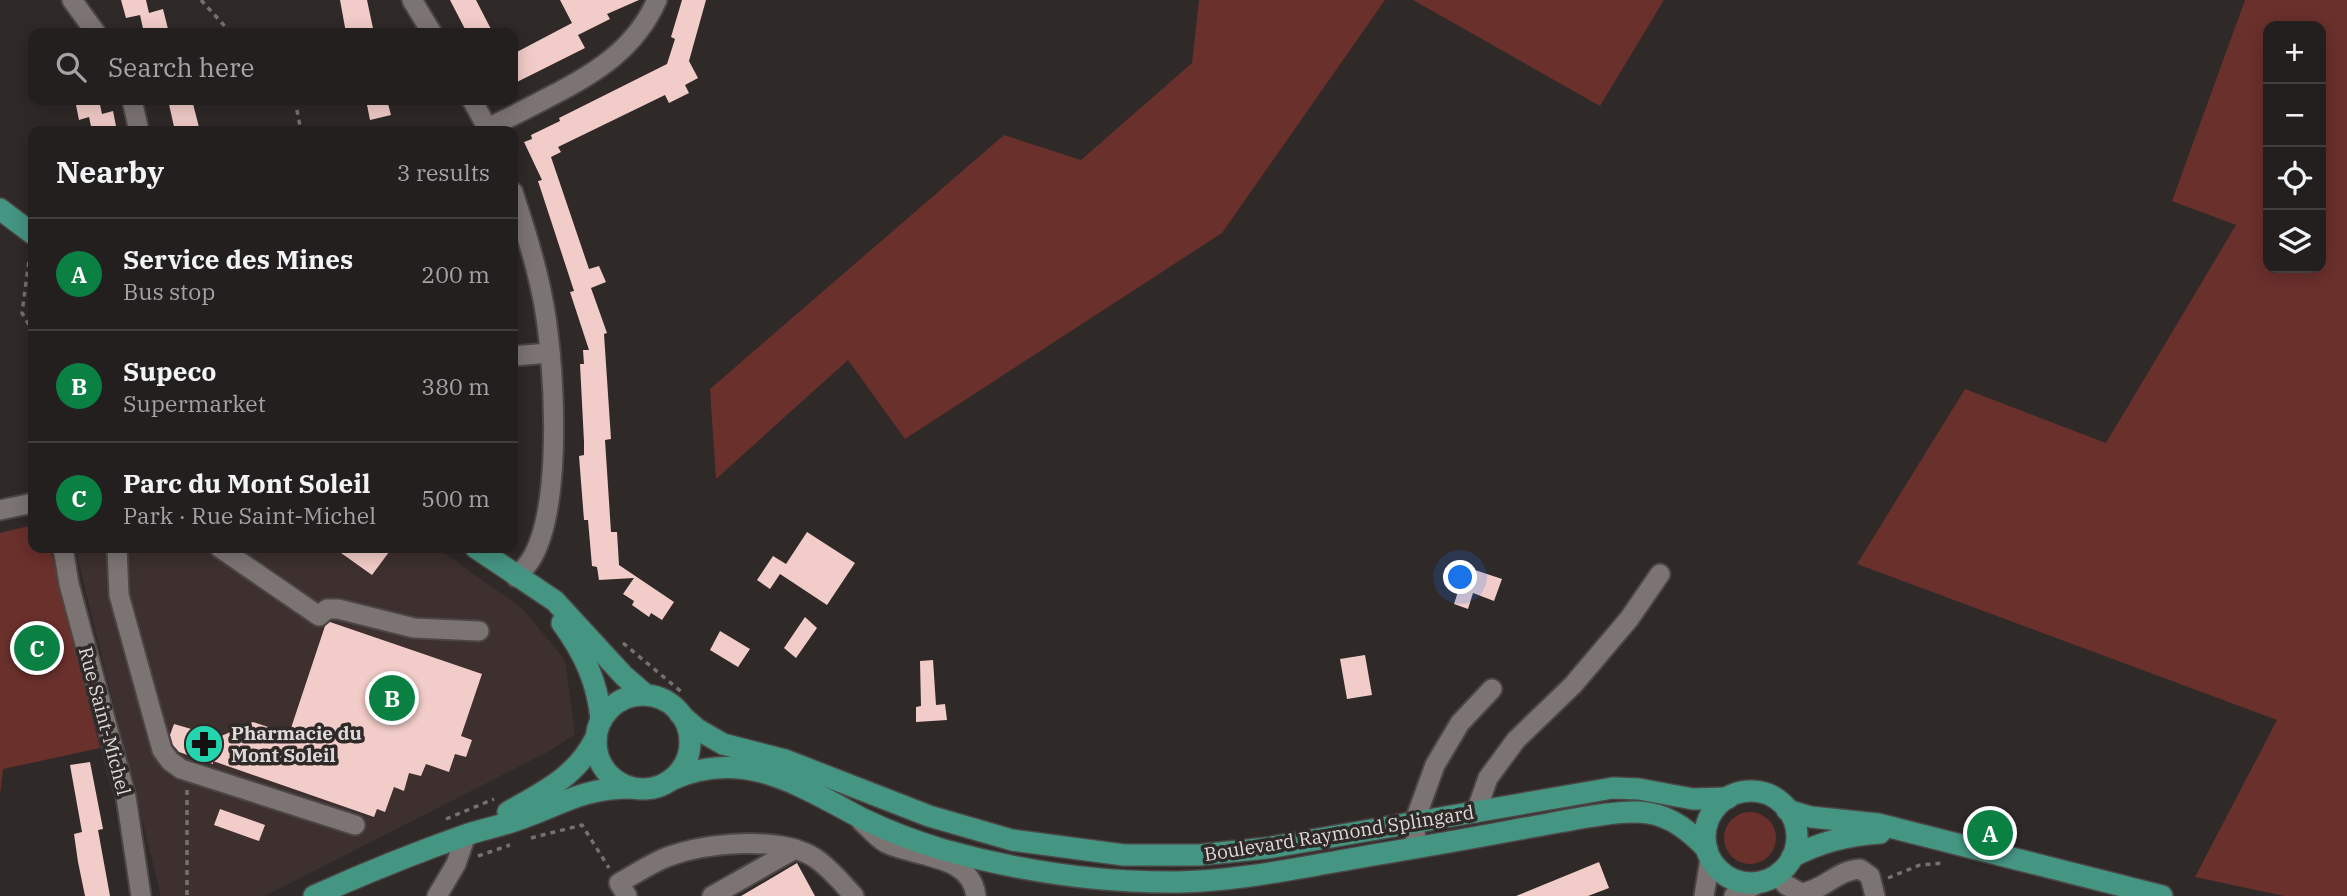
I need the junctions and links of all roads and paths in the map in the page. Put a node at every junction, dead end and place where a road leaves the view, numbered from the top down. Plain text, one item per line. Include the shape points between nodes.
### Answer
1 (72, 0) edge
2 (201, 0) edge
3 (412, 0) edge
4 (657, 0) edge
5 (92, 28) edge
6 (226, 28) edge
7 (429, 28) edge
8 (133, 105) edge
9 (296, 105) edge
10 (475, 105) edge
11 (138, 126) edge
12 (300, 126) edge
13 (486, 126) edge
14 (494, 126) edge
15 (0, 209) edge
16 (518, 209) edge
17 (28, 239) edge
18 (28, 266) edge
19 (28, 323) edge
20 (550, 353) junction
21 (518, 356) edge
22 (28, 504) edge
23 (0, 510) edge
24 (64, 553) edge
25 (105, 553) edge
26 (117, 553) edge
27 (227, 553) edge
28 (484, 553) edge
29 (1660, 575) dead end
30 (516, 577) junction
31 (124, 611) junction
32 (480, 631) dead end
33 (614, 635) dead end
34 (1492, 689) dead end
35 (646, 695) junction
36 (683, 705) junction
37 (598, 729) junction
38 (186, 771) junction
39 (671, 780) junction
40 (631, 788) junction
41 (497, 798) dead end
42 (1728, 798) junction
43 (1787, 810) junction
44 (1476, 812) junction
45 (929, 816) junction
46 (440, 821) dead end
47 (1414, 823) junction
48 (355, 825) dead end
49 (1911, 834) junction
50 (466, 835) junction
51 (529, 839) dead end
52 (516, 843) dead end
53 (919, 848) junction
54 (1417, 848) junction
55 (795, 849) junction
56 (598, 854) dead end
57 (1709, 854) junction
58 (1792, 857) junction
59 (466, 860) dead end
60 (1954, 865) dead end
61 (1770, 878) junction
62 (1874, 890) edge
63 (1791, 894) edge
64 (141, 896) edge
65 (187, 896) edge
66 (314, 896) edge
67 (437, 896) edge
68 (626, 896) edge
69 (712, 896) edge
70 (853, 896) edge
71 (976, 896) edge
72 (1704, 896) edge
73 (1734, 896) edge
74 (2162, 896) edge

1 - 5 street
2 - 6 path
3 - 7 street
4 - 14 street via 639,31 606,65
8 - 11 street
9 - 12 path
10 - 13 street
15 - 17 main road
16 - 20 street via 538,279
18 - 19 path via 22,313
20 - 21 street
20 - 30 street via 553,429 548,502 537,548
22 - 23 street
24 - 64 street, Rue Saint-Michel via 126,797
25 - 31 street
26 - 31 street
27 - 32 street via 320,616 338,608 414,628
28 - 30 main road
29 - 44 street via 1581,676 1516,740 1488,778
30 - 35 main road via 562,608
30 - 37 main road via 556,616 577,645 598,690
31 - 38 street via 162,750 174,766
33 - 36 path
34 - 47 street via 1460,723 1435,765
35 - 36 main road
35 - 37 main road via 621,700 610,708
36 - 39 main road via 690,749 682,769
36 - 45 main road, Boulevard Raymond Splingard via 696,729 723,744 785,760
37 - 40 main road via 597,754 603,768
37 - 50 main road via 588,754 574,770
38 - 48 street
38 - 65 path
39 - 40 main road via 650,789
39 - 53 main road, Boulevard Raymond Splingard via 705,768 755,771 794,782
40 - 50 main road via 583,793
41 - 46 path
42 - 43 main road via 1760,793
42 - 44 main road, Boulevard Raymond Splingard via 1693,799 1619,788
42 - 57 main road via 1708,822
43 - 49 main road via 1878,824
43 - 58 main road via 1796,833
44 - 47 main road, Boulevard Raymond Splingard
45 - 47 main road, Boulevard Raymond Splingard via 1048,846 1165,856 1267,848
45 - 53 street
47 - 54 street
49 - 58 main road via 1844,837
49 - 74 main road
50 - 66 main road
50 - 67 street
51 - 56 path via 582,825
52 - 59 path
53 - 54 main road, Boulevard Raymond Splingard via 1047,872 1158,882 1243,877
53 - 71 street via 967,873
54 - 57 main road, Boulevard Raymond Splingard via 1640,812 1669,819 1689,831
55 - 68 street via 752,843 685,851 619,883
55 - 69 street
55 - 70 street via 823,864
57 - 61 main road via 1723,874 1735,880 1749,883
57 - 72 street
58 - 61 main road
60 - 62 path via 1928,863
61 - 63 street
61 - 73 street
62 - 63 street via 1866,871 1854,869 1807,892

